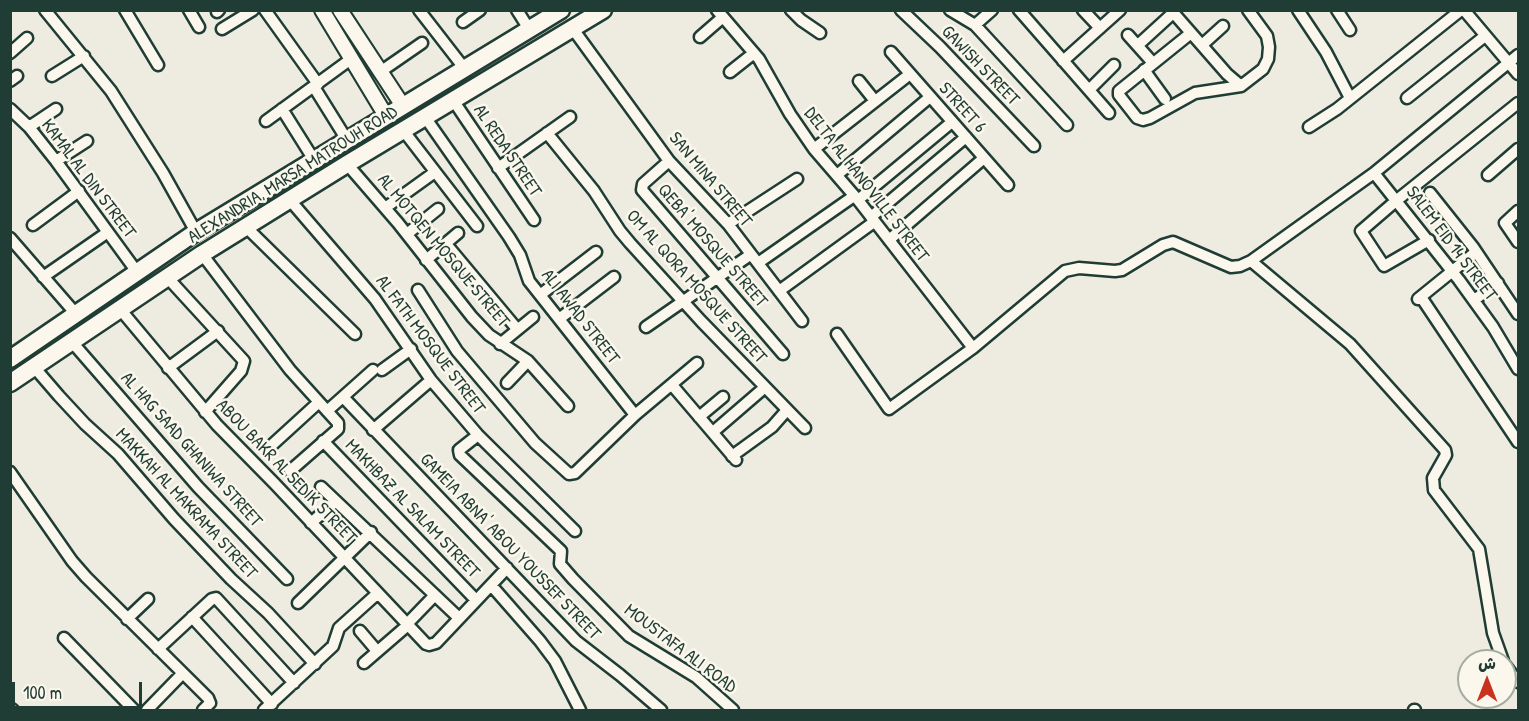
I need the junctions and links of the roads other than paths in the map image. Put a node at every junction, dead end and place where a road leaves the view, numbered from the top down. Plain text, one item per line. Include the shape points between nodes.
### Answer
1 (45, 10) edge
2 (125, 10) edge
3 (189, 10) edge
4 (254, 10) edge
5 (265, 10) edge
6 (322, 10) edge
7 (340, 10) edge
8 (419, 10) edge
9 (480, 10) edge
10 (517, 10) edge
11 (561, 10) edge
12 (603, 10) edge
13 (791, 10) edge
14 (901, 10) edge
15 (950, 10) edge
16 (992, 10) edge
17 (1019, 10) edge
18 (1083, 10) edge
19 (1120, 10) edge
20 (1248, 10) edge
21 (1298, 10) edge
22 (1337, 10) edge
23 (1463, 10) edge
24 (1172, 12) edge
25 (720, 14) edge
26 (463, 22) dead end
27 (975, 25) junction
28 (1223, 26) dead end
29 (199, 27) dead end
30 (1100, 28) junction
31 (222, 29) dead end
32 (573, 29) junction
33 (1350, 30) dead end
34 (524, 32) junction
35 (820, 33) dead end
36 (1191, 33) junction
37 (1128, 35) dead end
38 (1485, 36) junction
39 (700, 37) dead end
40 (27, 39) dead end
41 (422, 43) dead end
42 (1137, 45) junction
43 (1202, 45) junction
44 (10, 52) edge
45 (891, 52) dead end
46 (754, 53) junction
47 (532, 54) junction
48 (1518, 55) edge
49 (84, 56) junction
50 (351, 59) junction
51 (1063, 61) junction
52 (1509, 63) junction
53 (158, 65) dead end
54 (1114, 65) dead end
55 (1149, 67) junction
56 (464, 68) junction
57 (380, 72) junction
58 (730, 72) dead end
59 (910, 74) junction
60 (1518, 74) edge
61 (52, 76) dead end
62 (859, 81) dead end
63 (316, 85) junction
64 (1241, 86) junction
65 (1089, 90) junction
66 (930, 97) junction
67 (1350, 98) junction
68 (1407, 98) dead end
69 (1165, 99) dead end
70 (453, 100) junction
71 (875, 101) junction
72 (1518, 103) edge
73 (403, 106) junction
74 (56, 108) dead end
75 (11, 109) edge
76 (282, 109) junction
77 (1110, 113) dead end
78 (386, 116) junction
79 (425, 117) junction
80 (570, 117) dead end
81 (266, 121) dead end
82 (952, 122) junction
83 (1067, 125) dead end
84 (29, 127) junction
85 (1309, 127) dead end
86 (403, 130) junction
87 (548, 133) junction
88 (966, 137) junction
89 (347, 140) junction
90 (87, 141) dead end
91 (1034, 146) dead end
92 (814, 149) junction
93 (1518, 149) edge
94 (984, 158) junction
95 (314, 160) junction
96 (56, 161) junction
97 (669, 161) junction
98 (347, 164) junction
99 (498, 168) junction
100 (435, 172) junction
101 (1374, 173) junction
102 (837, 175) junction
103 (1488, 175) dead end
104 (797, 179) dead end
105 (1008, 185) dead end
106 (79, 191) junction
107 (1430, 193) dead end
108 (856, 198) junction
109 (289, 200) junction
110 (1397, 200) junction
111 (243, 203) junction
112 (385, 207) junction
113 (438, 209) dead end
114 (1518, 211) edge
115 (534, 220) dead end
116 (872, 220) junction
117 (250, 224) junction
118 (728, 224) junction
119 (33, 225) dead end
120 (477, 226) dead end
121 (108, 232) junction
122 (196, 232) junction
123 (458, 233) dead end
124 (407, 234) junction
125 (10, 238) edge
126 (889, 240) junction
127 (1429, 240) junction
128 (1518, 242) edge
129 (446, 244) junction
130 (596, 252) dead end
131 (1476, 252) junction
132 (202, 254) junction
133 (754, 259) junction
134 (426, 260) junction
135 (1251, 261) junction
136 (1453, 271) junction
137 (137, 272) junction
138 (43, 277) junction
139 (167, 277) junction
140 (614, 277) dead end
141 (718, 278) junction
142 (1498, 283) junction
143 (418, 290) dead end
144 (779, 291) junction
145 (540, 295) junction
146 (1474, 300) junction
147 (683, 302) junction
148 (120, 309) junction
149 (76, 314) junction
150 (1518, 314) edge
151 (533, 317) dead end
152 (559, 319) junction
153 (802, 321) dead end
154 (646, 327) dead end
155 (517, 329) junction
156 (219, 331) junction
157 (355, 334) dead end
158 (837, 334) dead end
159 (72, 342) junction
160 (500, 344) junction
161 (973, 348) junction
162 (411, 349) junction
163 (13, 354) edge
164 (783, 354) dead end
165 (528, 361) junction
166 (697, 363) dead end
167 (34, 367) junction
168 (168, 368) junction
169 (1518, 369) edge
170 (431, 380) junction
171 (10, 383) edge
172 (507, 383) dead end
173 (672, 385) junction
174 (764, 388) junction
175 (343, 397) junction
176 (723, 397) dead end
177 (319, 402) junction
178 (568, 406) dead end
179 (787, 410) junction
180 (327, 411) junction
181 (205, 412) junction
182 (635, 415) junction
183 (699, 417) junction
184 (805, 428) dead end
185 (373, 430) junction
186 (712, 432) junction
187 (478, 435) junction
188 (323, 441) junction
189 (1518, 442) edge
190 (273, 444) dead end
191 (290, 471) dead end
192 (10, 472) edge
193 (321, 487) dead end
194 (336, 501) junction
195 (312, 522) junction
196 (575, 531) dead end
197 (371, 532) junction
198 (345, 558) junction
199 (507, 568) junction
200 (287, 579) dead end
201 (491, 585) junction
202 (378, 593) junction
203 (435, 595) junction
204 (148, 599) dead end
205 (476, 600) junction
206 (298, 603) dead end
207 (192, 618) junction
208 (459, 618) junction
209 (128, 619) junction
210 (408, 625) junction
211 (360, 631) dead end
212 (64, 638) dead end
213 (158, 649) junction
214 (1499, 649) edge
215 (377, 651) junction
216 (364, 663) dead end
217 (315, 664) junction
218 (182, 674) junction
219 (294, 684) junction
220 (268, 707) edge
221 (134, 711) edge
222 (147, 711) edge
223 (203, 711) edge
224 (580, 711) edge
225 (661, 711) edge
226 (732, 711) edge

1 - 49 street
2 - 53 street
3 - 29 street
4 - 31 street
5 - 63 street
6 - 50 street
7 - 57 street
8 - 56 street
9 - 26 street
10 - 34 street
11 - 34 main road, ALEXANDRIA, MARSA MATROUH ROAD
12 - 32 main road, ALEXANDRIA, MARSA MATROUH ROAD
13 - 35 street
14 - 91 street, GAWISH STREET
15 - 27 street
16 - 27 street
17 - 51 street
18 - 30 street
19 - 30 street
20 - 64 street via 1267,36 1268,59 1263,69
21 - 67 street
22 - 33 street
23 - 38 street
23 - 67 street
24 - 36 street
24 - 42 street
25 - 39 street
25 - 46 street, DELTA AL HANOVILLE STREET
27 - 83 street
28 - 43 street
30 - 51 street
32 - 47 main road, ALEXANDRIA, MARSA MATROUH ROAD
32 - 97 street, SAN MINA STREET
34 - 47 main road
34 - 56 main road, ALEXANDRIA, MARSA MATROUH ROAD
36 - 43 street
36 - 55 street
37 - 42 street
38 - 52 street
38 - 68 street
40 - 44 street
41 - 57 street
42 - 55 street
43 - 64 street
45 - 59 street, STREET 6
46 - 58 street
46 - 92 street, DELTA AL HANOVILLE STREET
47 - 70 main road, ALEXANDRIA, MARSA MATROUH ROAD
48 - 52 street
49 - 61 street
49 - 122 street via 123,110
50 - 63 street
50 - 78 street
51 - 65 street
52 - 60 street
52 - 101 street
54 - 65 street
55 - 64 street via 1119,95 1143,120 1195,93
55 - 69 street
56 - 73 main road, ALEXANDRIA, MARSA MATROUH ROAD
57 - 73 street
59 - 66 street, STREET 6
59 - 71 street
62 - 71 street
63 - 76 street
63 - 89 street
65 - 77 street
66 - 82 street, STREET 6
66 - 102 street
67 - 85 street
70 - 79 main road, ALEXANDRIA, MARSA MATROUH ROAD
70 - 99 street, AL REDA STREET
71 - 92 street
72 - 110 street
73 - 78 main road, ALEXANDRIA, MARSA MATROUH ROAD
74 - 84 street
75 - 84 street, KAMAL AL DIN STREET
76 - 81 street
76 - 95 street
78 - 89 main road, ALEXANDRIA, MARSA MATROUH ROAD
79 - 86 main road, ALEXANDRIA, MARSA MATROUH ROAD
79 - 145 street, ALI AWAD STREET via 509,237 529,281
80 - 87 street
82 - 88 street, STREET 6
82 - 108 street
84 - 96 street, KAMAL AL DIN STREET
86 - 98 main road, ALEXANDRIA, MARSA MATROUH ROAD
86 - 100 street
87 - 99 street
87 - 147 street, OM AL QORA MOSQUE STREET via 620,231
88 - 94 street, STREET 6
88 - 116 street
89 - 95 main road, ALEXANDRIA, MARSA MATROUH ROAD
90 - 96 street
92 - 102 street, DELTA AL HANOVILLE STREET
93 - 103 street
94 - 105 street, STREET 6
94 - 126 street
95 - 111 main road, ALEXANDRIA, MARSA MATROUH ROAD
96 - 106 street, KAMAL AL DIN STREET
97 - 118 street, SAN MINA STREET
97 - 141 street, QEBA' MOSQUE STREET via 643,184 642,190
98 - 109 main road, ALEXANDRIA, MARSA MATROUH ROAD
98 - 112 street, AL MOTQEN MOSQUE STREET
99 - 115 street, AL REDA STREET
100 - 112 street
100 - 120 street
101 - 110 street, SALEM EID 14 STREET
101 - 135 street
102 - 108 street, DELTA AL HANOVILLE STREET
104 - 118 street
106 - 119 street
106 - 121 street, KAMAL AL DIN STREET
107 - 131 street
108 - 116 street, DELTA AL HANOVILLE STREET
108 - 133 street
109 - 117 main road, ALEXANDRIA, MARSA MATROUH ROAD
109 - 162 street, AL FATH MOSQUE STREET via 375,299
110 - 127 street, SALEM EID 14 STREET
110 - 127 street via 1362,229 1384,266
111 - 117 main road
111 - 122 main road, ALEXANDRIA, MARSA MATROUH ROAD
112 - 124 street, AL MOTQEN MOSQUE STREET
113 - 124 street
114 - 128 street via 1505,223
116 - 126 street, DELTA AL HANOVILLE STREET
116 - 144 street
117 - 132 main road, ALEXANDRIA, MARSA MATROUH ROAD
117 - 157 street
118 - 133 street, SAN MINA STREET
121 - 137 street, KAMAL AL DIN STREET
121 - 138 street
122 - 137 main road, ALEXANDRIA, MARSA MATROUH ROAD
123 - 129 street
124 - 134 street, AL MOTQEN MOSQUE STREET
125 - 138 street
126 - 161 street, DELTA AL HANOVILLE STREET
127 - 136 street, SALEM EID 14 STREET
129 - 134 street
129 - 155 street
130 - 145 street
131 - 136 street
131 - 142 street
132 - 139 main road, ALEXANDRIA, MARSA MATROUH ROAD
132 - 177 street
133 - 141 street
133 - 144 street, SAN MINA STREET
134 - 160 street, AL MOTQEN MOSQUE STREET via 472,317
135 - 161 street via 1231,267 1173,242 1122,270 1072,268 1052,280
135 - 214 street via 1350,344 1445,450 1433,478 1434,490 1479,549
136 - 146 street, SALEM EID 14 STREET
136 - 189 street via 1419,298
137 - 149 main road, ALEXANDRIA, MARSA MATROUH ROAD
138 - 149 street
139 - 148 main road, ALEXANDRIA, MARSA MATROUH ROAD
139 - 156 street
140 - 152 street
141 - 147 street
141 - 164 street, QEBA' MOSQUE STREET
142 - 146 street
142 - 150 street
143 - 182 street via 457,351 535,443 567,473 575,473
144 - 153 street, SAN MINA STREET
145 - 152 street, ALI AWAD STREET
146 - 169 street, SALEM EID 14 STREET
147 - 154 street
147 - 174 street, OM AL QORA MOSQUE STREET
148 - 159 main road, ALEXANDRIA, MARSA MATROUH ROAD
148 - 168 street, ABOU BAKR AL SEDIK STREET
149 - 163 main road, ALEXANDRIA, MARSA MATROUH ROAD
151 - 155 street
152 - 182 street, ALI AWAD STREET
155 - 160 street
156 - 168 street
156 - 181 street via 242,357 244,366
158 - 161 street via 889,409
159 - 167 main road, ALEXANDRIA, MARSA MATROUH ROAD
159 - 200 street, AL HAG SAAD GHANIWA STREET via 198,487
160 - 165 street, AL MOTQEN MOSQUE STREET
162 - 170 street, AL FATH MOSQUE STREET
162 - 175 street
165 - 172 street
165 - 178 street, AL MOTQEN MOSQUE STREET
166 - 173 street
167 - 171 main road, ALEXANDRIA, MARSA MATROUH ROAD
167 - 217 street, MAKKAH AL MAKRAMA STREET via 214,562
168 - 181 street, ABOU BAKR AL SEDIK STREET
170 - 185 street
170 - 187 street, AL FATH MOSQUE STREET
173 - 182 street
173 - 183 street
174 - 179 street, OM AL QORA MOSQUE STREET
174 - 186 street
175 - 180 street
175 - 185 street, GAMEIA ABNA' ABOU YOUSSEF STREET
176 - 183 street
177 - 180 street
177 - 190 street
179 - 184 street, OM AL QORA MOSQUE STREET
179 - 186 street via 734,458
180 - 188 street via 338,426
181 - 195 street, ABOU BAKR AL SEDIK STREET
183 - 186 street
185 - 199 street, GAMEIA ABNA' ABOU YOUSSEF STREET
187 - 196 street, AL FATH MOSQUE STREET
187 - 226 street, MOUSTAFA ALI ROAD via 459,450 460,454 561,551 560,564 573,579 629,636 696,677
188 - 191 street
188 - 205 street, MAKHBAZ AL SALAM STREET
192 - 209 street via 72,561
193 - 194 street
194 - 195 street
194 - 197 street
195 - 198 street, ABOU BAKR AL SEDIK STREET
197 - 198 street
197 - 203 street
198 - 202 street, ABOU BAKR AL SEDIK STREET
198 - 206 street
199 - 201 street
199 - 225 street, GAMEIA ABNA' ABOU YOUSSEF STREET via 576,641
201 - 205 street
201 - 224 street via 555,661
202 - 210 street, ABOU BAKR AL SEDIK STREET
202 - 217 street via 339,628 333,646
203 - 208 street
203 - 210 street
204 - 209 street
205 - 208 street
207 - 213 street
207 - 219 street via 212,599 218,600
207 - 220 street
208 - 210 street, ABOU BAKR AL SEDIK STREET via 436,643 429,645
209 - 213 street
210 - 215 street
211 - 215 street
212 - 221 street
213 - 218 street
215 - 216 street
217 - 219 street
218 - 222 street
218 - 223 street via 208,698 210,703
219 - 220 street

